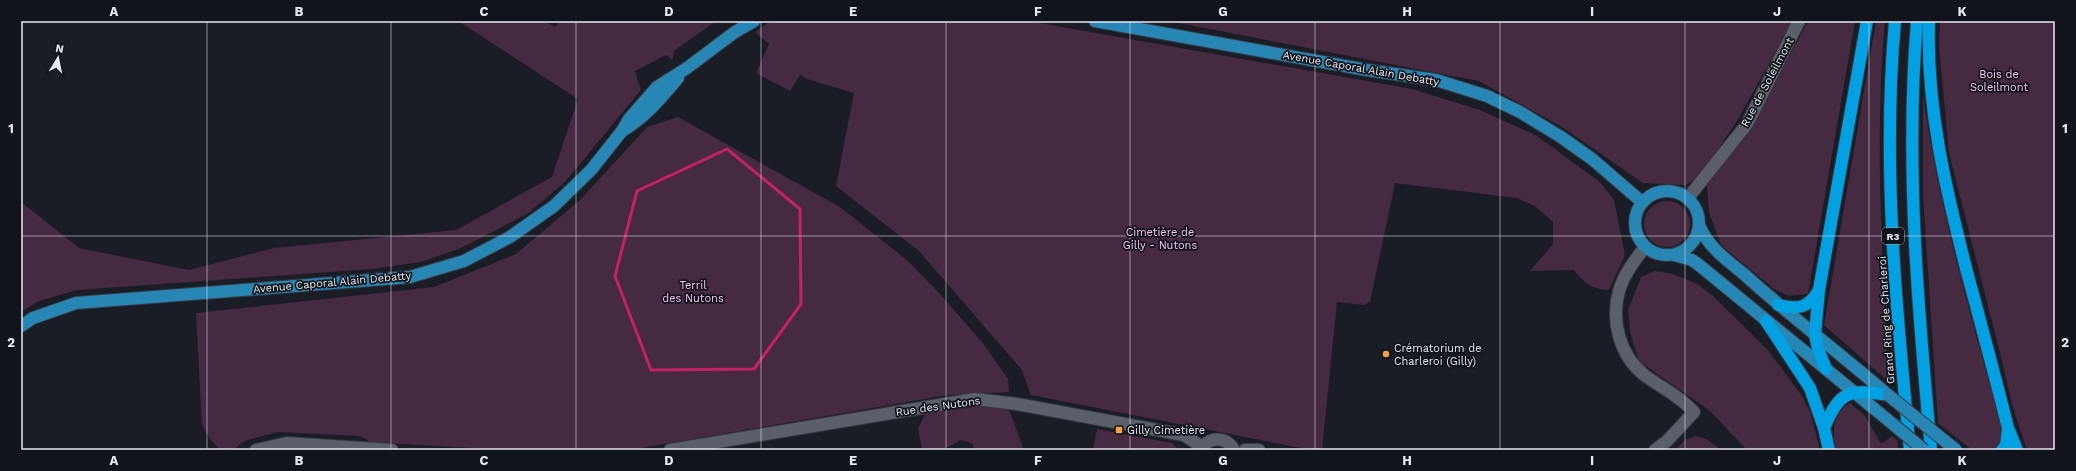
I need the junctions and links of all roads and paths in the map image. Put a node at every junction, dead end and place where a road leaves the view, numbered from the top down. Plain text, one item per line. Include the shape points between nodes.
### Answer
1 (754, 21) edge
2 (1095, 21) edge
3 (1799, 21) edge
4 (1867, 21) edge
5 (1895, 21) edge
6 (1917, 21) edge
7 (1929, 21) edge
8 (1688, 198) junction
9 (1642, 202) junction
10 (1700, 226) junction
11 (1645, 247) junction
12 (1674, 254) junction
13 (1819, 290) junction
14 (1778, 305) junction
15 (1766, 321) junction
16 (21, 326) edge
17 (1815, 334) junction
18 (1826, 369) junction
19 (1853, 392) junction
20 (1888, 395) junction
21 (1824, 428) junction
22 (2008, 428) junction
23 (1201, 448) edge
24 (256, 450) edge
25 (392, 450) edge
26 (670, 450) edge
27 (1234, 450) edge
28 (1245, 450) edge
29 (1259, 450) edge
30 (1655, 450) edge
31 (1829, 450) edge
32 (1910, 450) edge
33 (1924, 450) edge
34 (1931, 450) edge
35 (1956, 450) edge
36 (2002, 450) edge
37 (2017, 450) edge

1 - 16 main road, Avenue Caporal Alain Debatty via 657,87 591,170 554,206 510,237 464,261 410,277 76,303 33,318
2 - 9 main road, Avenue Caporal Alain Debatty via 1436,80 1487,96 1561,136
3 - 8 street, Rue de Soleilmont via 1746,124
4 - 13 highway
5 - 32 highway, Grand Ring de Charleroi / R3 via 1890,127 1891,201
6 - 34 highway, R3 via 1913,199
7 - 22 highway via 1930,75 1936,136 1948,199
8 - 9 main road via 1677,192 1664,190 1652,194
8 - 10 main road via 1697,210
9 - 11 main road via 1637,211 1635,225 1639,239
10 - 12 main road via 1695,239 1686,249
10 - 14 main road via 1714,248
11 - 12 main road via 1664,255
11 - 30 street via 1619,290 1615,312 1618,332 1625,353 1642,374 1694,412
12 - 15 main road via 1692,260
13 - 14 highway via 1813,300 1802,306 1790,308
13 - 17 highway
14 - 17 main road
15 - 18 main road
15 - 21 highway via 1810,388
17 - 18 highway
17 - 20 main road
18 - 19 main road
19 - 20 highway
19 - 21 highway via 1842,398 1832,410
19 - 33 main road, bridge
20 - 35 main road, bridge
21 - 31 highway
22 - 36 highway via 2006,446
22 - 37 highway
23 - 26 street, Rue des Nutons via 1184,435 1017,404 975,399
23 - 27 street via 1214,439 1220,439
24 - 25 street via 287,443
28 - 29 street

